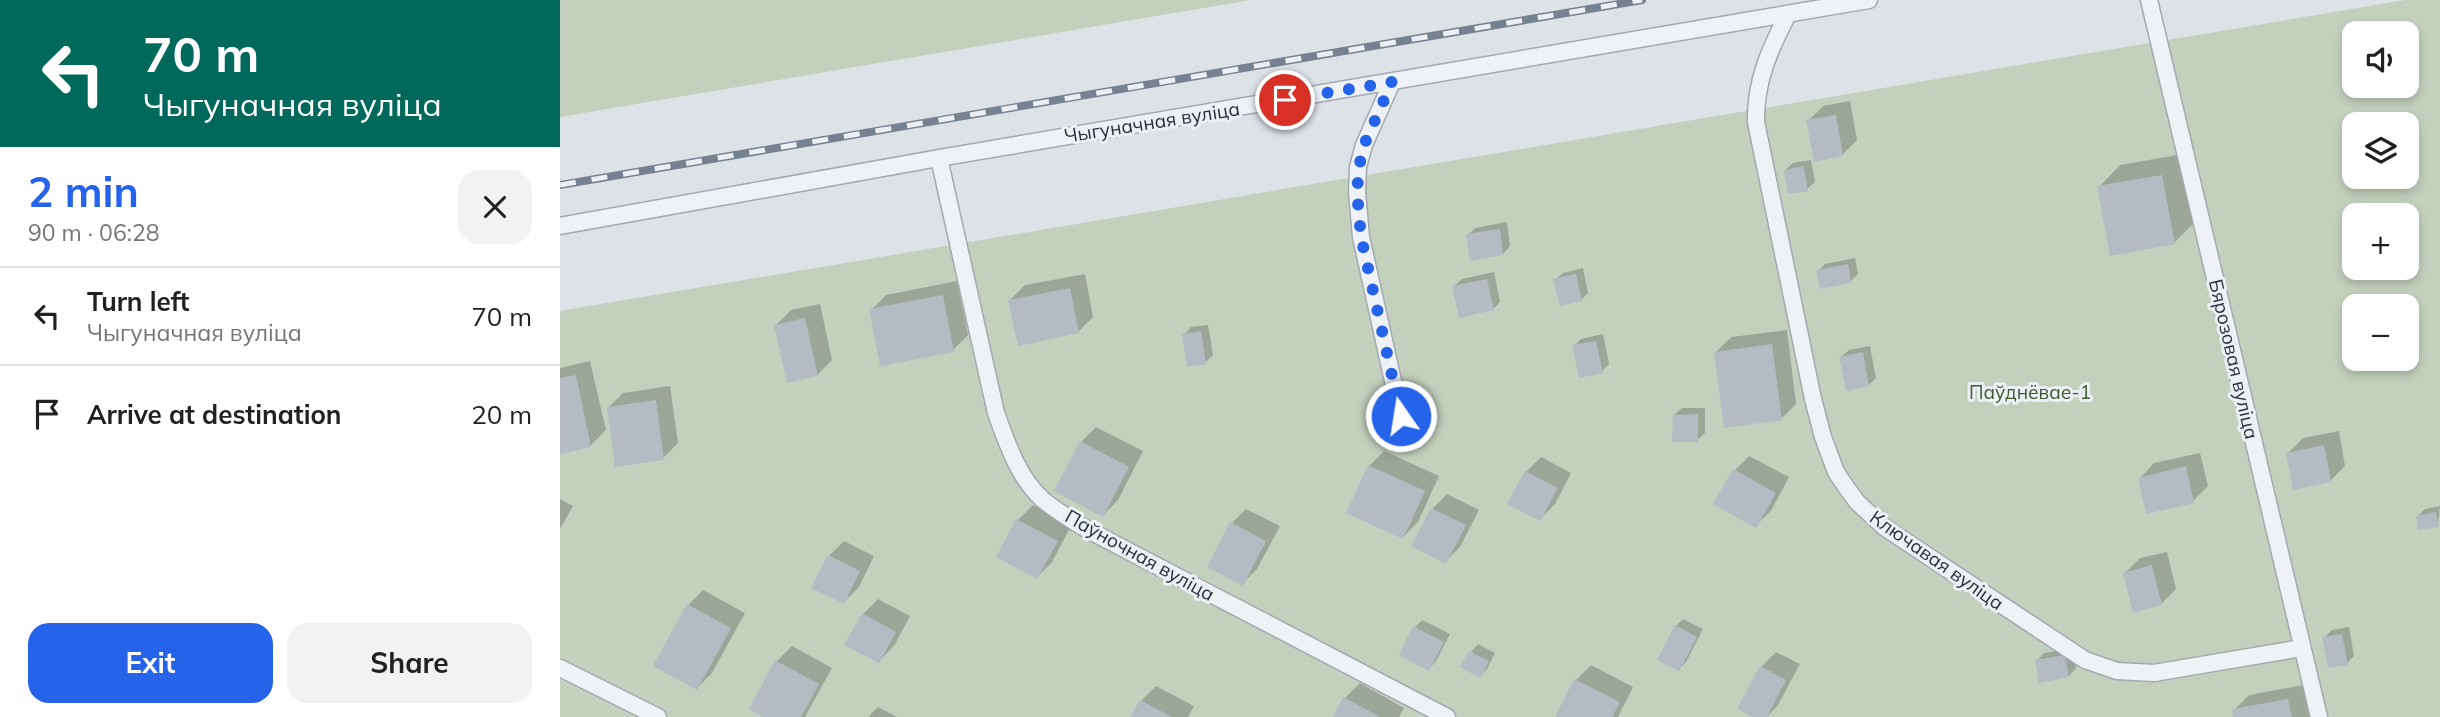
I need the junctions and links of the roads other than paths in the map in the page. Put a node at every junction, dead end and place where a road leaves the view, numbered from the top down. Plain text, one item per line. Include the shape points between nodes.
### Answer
1 (1869, 0) edge
2 (2149, 0) edge
3 (1788, 14) junction
4 (1392, 82) junction
5 (939, 158) junction
6 (560, 226) edge
7 (1401, 416) dead end
8 (2302, 648) junction
9 (560, 668) edge
10 (658, 717) edge
11 (1447, 717) edge
12 (2319, 717) edge

1 - 3 lane, Чыгуначная вуліца
2 - 8 lane, Бярозовая вуліца
3 - 4 lane, Чыгуначная вуліца
3 - 8 lane, Ключавая вуліца via 1758,83 1756,122 1817,418 1836,472 1857,502 1884,527 2102,667 2154,673
4 - 5 lane, Чыгуначная вуліца
4 - 7 lane via 1364,145 1357,192 1361,237
5 - 6 lane, Чыгуначная вуліца
5 - 11 lane, Паўночная вуліца via 996,413 1023,476 1041,498 1088,530
8 - 12 lane, Бярозовая вуліца
9 - 10 lane

